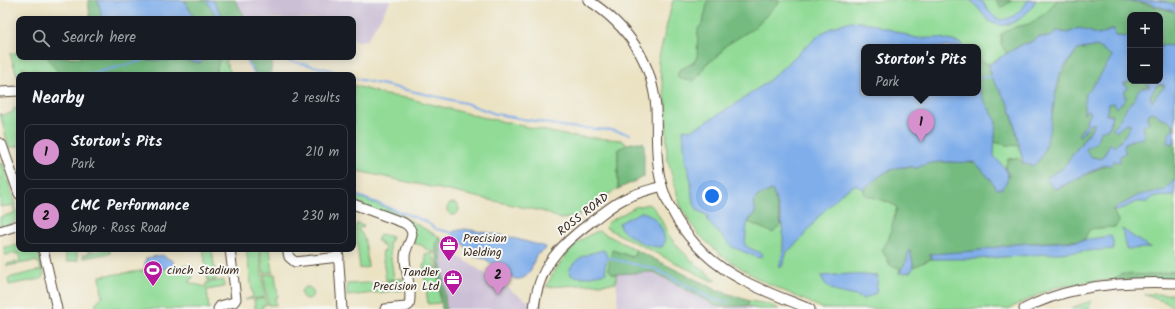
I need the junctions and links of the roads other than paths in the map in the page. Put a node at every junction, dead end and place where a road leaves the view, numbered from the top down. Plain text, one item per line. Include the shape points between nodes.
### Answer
1 (588, 0) edge
2 (16, 91) edge
3 (0, 92) edge
4 (0, 143) edge
5 (16, 185) edge
6 (662, 186) junction
7 (356, 205) edge
8 (16, 226) edge
9 (0, 231) edge
10 (44, 252) edge
11 (230, 252) edge
12 (288, 252) edge
13 (339, 253) edge
14 (1175, 283) edge
15 (57, 309) edge
16 (218, 309) edge
17 (342, 309) edge
18 (385, 309) edge
19 (534, 309) edge
20 (810, 309) edge
21 (1024, 309) edge

1 - 6 street via 621,26 646,64 654,96 657,157
2 - 3 street
4 - 5 street
6 - 19 street, ROSS ROAD via 616,203 568,240 545,270 537,289
6 - 20 street via 686,234 714,262 747,282
7 - 18 street via 404,223 412,231 405,256 409,305
8 - 9 street
10 - 15 street
11 - 16 street via 236,299
12 - 13 street via 295,262
13 - 17 street
14 - 21 street via 1077,289 1051,296

